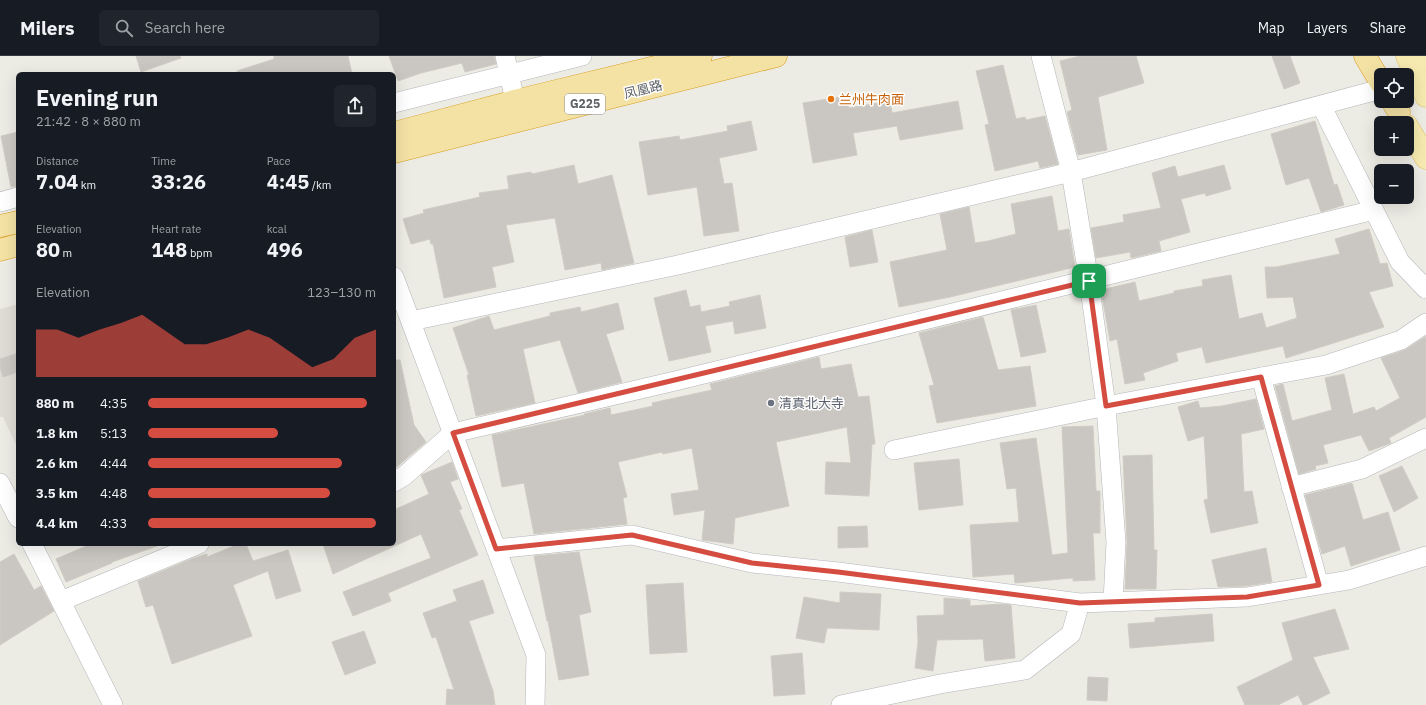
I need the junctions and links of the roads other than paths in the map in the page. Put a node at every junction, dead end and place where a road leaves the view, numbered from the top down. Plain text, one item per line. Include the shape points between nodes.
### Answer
1 (505, 56) edge
2 (582, 56) edge
3 (701, 56) edge
4 (776, 56) edge
5 (1041, 56) edge
6 (1365, 56) edge
7 (1374, 56) edge
8 (1407, 56) edge
9 (1379, 68) edge
10 (1374, 71) edge
11 (510, 75) junction
12 (1374, 91) edge
13 (1426, 96) edge
14 (515, 101) junction
15 (396, 103) edge
16 (1321, 105) junction
17 (1399, 113) edge
18 (396, 132) edge
19 (396, 151) edge
20 (1426, 158) edge
21 (1071, 172) junction
22 (16, 198) edge
23 (0, 202) edge
24 (1374, 210) junction
25 (16, 222) edge
26 (0, 226) edge
27 (16, 246) edge
28 (0, 250) edge
29 (1089, 281) junction
30 (396, 282) edge
31 (1426, 289) edge
32 (411, 321) junction
33 (1426, 323) edge
34 (1261, 377) junction
35 (1106, 406) junction
36 (453, 433) junction
37 (1426, 438) edge
38 (894, 450) dead end
39 (396, 481) edge
40 (0, 483) edge
41 (1292, 487) junction
42 (16, 514) edge
43 (33, 546) edge
44 (194, 546) edge
45 (496, 549) junction
46 (1426, 556) edge
47 (1319, 585) junction
48 (61, 601) junction
49 (1113, 602) junction
50 (1080, 603) junction
51 (114, 705) edge
52 (535, 705) edge
53 (841, 705) edge

1 - 11 street
2 - 11 street
3 - 14 highway, 凤凰路 / G225
4 - 19 highway, 凤凰路 / G225
5 - 21 street
6 - 10 highway
7 - 9 main road
8 - 13 main road
11 - 14 street
11 - 15 street
12 - 16 street
14 - 18 highway, 凤凰路 / G225
16 - 21 street
16 - 24 street
17 - 20 main road
21 - 29 street
21 - 32 street via 678,265
22 - 23 street
24 - 29 street
24 - 31 street via 1400,262
25 - 26 highway
27 - 28 highway
29 - 35 street
29 - 36 street
30 - 32 street
32 - 36 street
33 - 34 street via 1400,340 1326,365
34 - 35 street
34 - 41 street
35 - 38 street
35 - 49 street via 1116,542
36 - 39 street
36 - 45 street
37 - 41 street via 1362,470
40 - 42 street
41 - 47 street
43 - 48 street
44 - 48 street
45 - 50 street via 632,535 752,563
45 - 52 street via 536,655
46 - 47 street via 1349,580
47 - 49 street via 1247,597
48 - 51 street
49 - 50 street
50 - 53 street via 1071,634 1025,670 940,684

